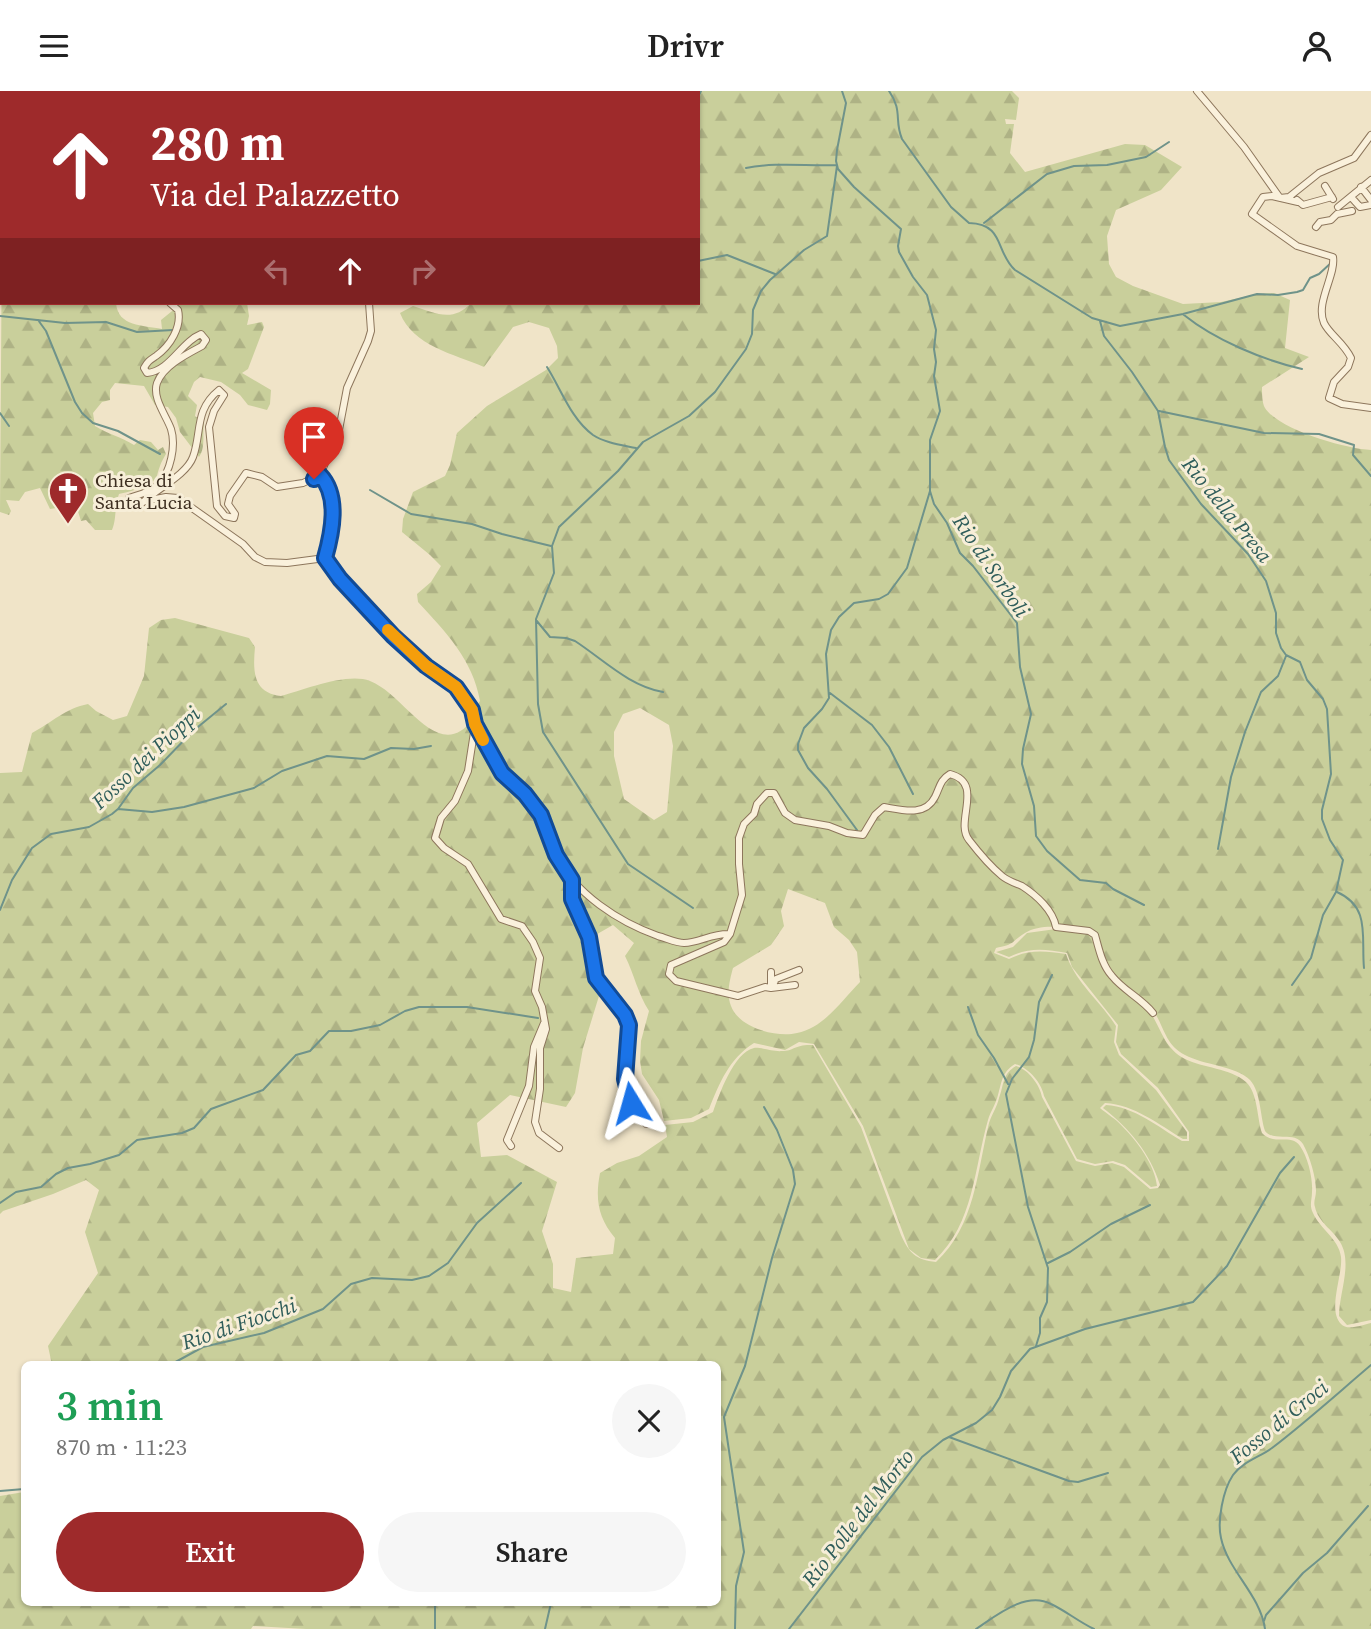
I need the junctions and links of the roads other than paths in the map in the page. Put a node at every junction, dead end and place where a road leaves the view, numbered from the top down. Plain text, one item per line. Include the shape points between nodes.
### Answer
1 (1197, 91) edge
2 (1371, 135) edge
3 (1371, 180) edge
4 (1325, 186) dead end
5 (1361, 187) junction
6 (1293, 192) junction
7 (1332, 197) junction
8 (1351, 197) junction
9 (1280, 198) junction
10 (1298, 202) junction
11 (1371, 202) edge
12 (1356, 208) junction
13 (1337, 210) junction
14 (1316, 227) dead end
15 (172, 305) edge
16 (369, 305) edge
17 (1371, 408) edge
18 (320, 475) junction
19 (143, 502) junction
20 (325, 558) junction
21 (475, 724) junction
22 (572, 880) junction
23 (730, 934) junction
24 (799, 970) dead end
25 (771, 972) dead end
26 (795, 985) dead end
27 (771, 988) junction
28 (1153, 1013) dead end
29 (544, 1023) junction
30 (656, 1123) dead end
31 (511, 1146) dead end
32 (559, 1148) dead end

1 - 9 street
2 - 6 street via 1354,157 1319,173
3 - 5 street
4 - 7 street
5 - 8 street
5 - 11 street
6 - 9 street
6 - 10 street
7 - 10 street via 1303,205
7 - 13 street
8 - 12 street
8 - 13 street
9 - 10 street
9 - 17 street via 1263,197 1252,214 1297,246 1335,260 1322,316 1351,358 1329,398
11 - 12 street
12 - 13 street
13 - 14 street
15 - 19 street via 178,310 178,327 164,349 148,361 147,373 169,361 188,340 201,334 206,340 160,376 156,387 159,404 174,448 158,485 129,498 128,503 137,507
16 - 18 street via 369,341 347,388 339,430
18 - 19 street via 276,487 246,473 230,496 234,518 225,516 216,506 209,427 224,395 219,390 207,403 197,427 193,459
18 - 20 street via 325,479 333,520
19 - 20 street via 178,498 265,562
20 - 21 street via 393,636 456,687 472,710
21 - 22 street via 502,773 541,815 556,855
21 - 29 street via 468,771 435,838 468,864 501,919 522,926 533,942 540,958 535,991
22 - 23 street via 613,914 670,940 684,943
22 - 30 street via 572,899 589,937 596,978 629,1025 625,1079 631,1103 642,1121
23 - 27 street via 724,942 671,965 669,974 676,981 738,996
23 - 28 street via 742,895 739,838 767,793 774,793 785,813 796,820 863,835 884,807 919,811 928,807 950,773 962,781 968,794 967,839 1006,879 1043,904 1056,927 1096,935 1110,974
24 - 27 street via 776,979
25 - 27 street
26 - 27 street
29 - 31 street via 534,1047 529,1086 507,1140
29 - 32 street via 534,1122 539,1133

